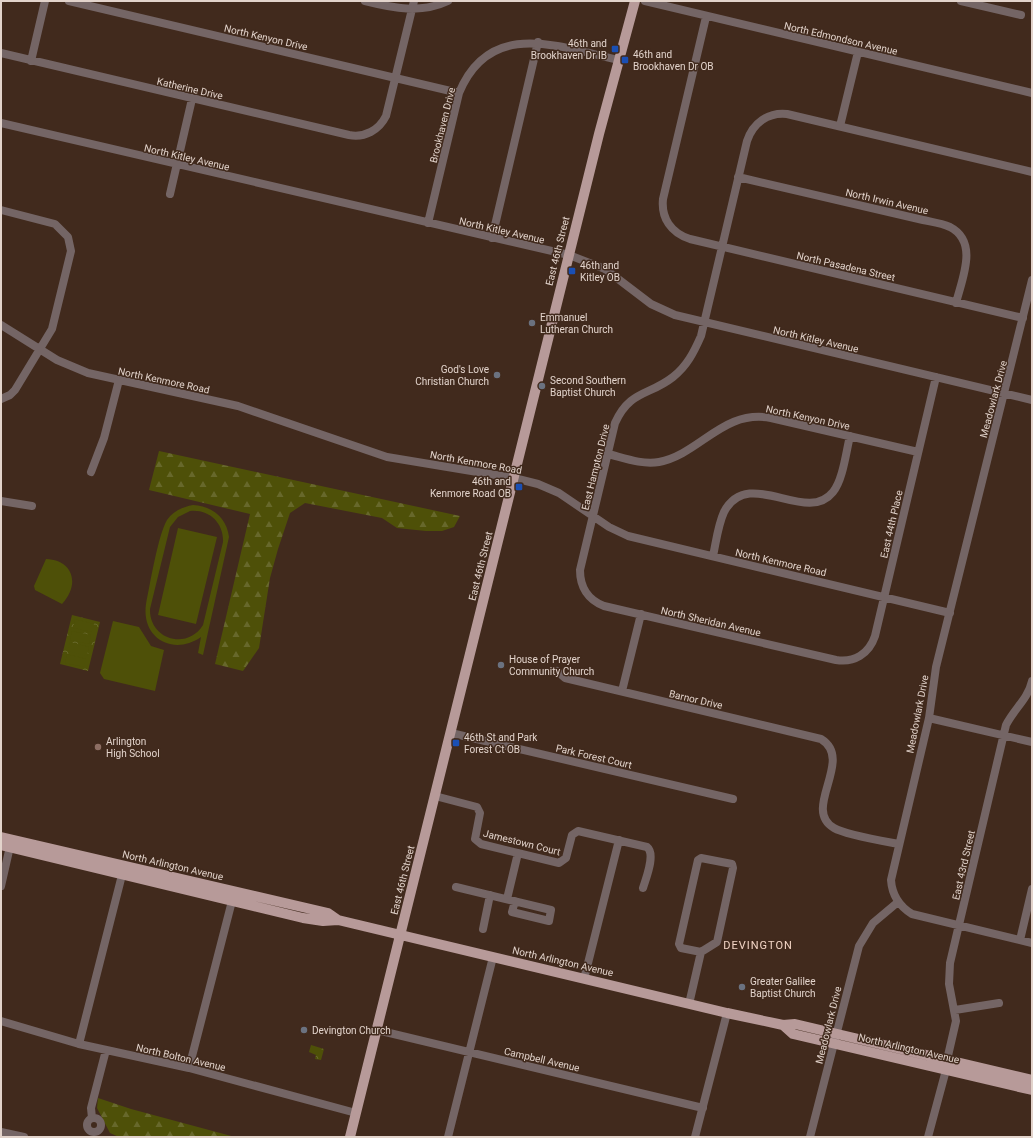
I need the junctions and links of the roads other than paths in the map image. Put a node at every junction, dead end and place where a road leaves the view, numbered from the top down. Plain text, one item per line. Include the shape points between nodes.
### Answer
1 (45, 1) edge
2 (69, 1) edge
3 (365, 1) edge
4 (448, 1) edge
5 (635, 1) edge
6 (645, 1) edge
7 (961, 1) edge
8 (413, 5) edge
9 (1021, 15) dead end
10 (706, 16) junction
11 (538, 42) junction
12 (858, 52) junction
13 (1, 53) edge
14 (32, 60) junction
15 (619, 60) junction
16 (396, 78) junction
17 (459, 92) junction
18 (1032, 93) edge
19 (192, 98) junction
20 (1, 123) edge
21 (840, 126) junction
22 (176, 164) junction
23 (1032, 172) edge
24 (738, 177) junction
25 (170, 194) dead end
26 (1, 210) edge
27 (428, 224) junction
28 (492, 238) junction
29 (722, 247) junction
30 (569, 255) junction
31 (1032, 280) edge
32 (956, 303) junction
33 (1023, 318) junction
34 (704, 322) junction
35 (1, 325) edge
36 (40, 350) junction
37 (936, 377) junction
38 (119, 380) junction
39 (1005, 394) junction
40 (1, 399) edge
41 (1032, 400) edge
42 (850, 436) junction
43 (918, 452) junction
44 (608, 454) junction
45 (91, 472) dead end
46 (514, 478) junction
47 (1, 501) edge
48 (32, 506) dead end
49 (593, 516) junction
50 (713, 556) junction
51 (582, 583) joint
52 (884, 597) junction
53 (950, 613) junction
54 (641, 614) junction
55 (846, 661) joint
56 (557, 671) dead end
57 (1032, 681) edge
58 (622, 692) junction
59 (929, 718) junction
60 (451, 733) junction
61 (1004, 736) junction
62 (1032, 742) edge
63 (435, 796) junction
64 (733, 799) dead end
65 (1, 837) edge
66 (619, 840) junction
67 (8, 844) edge
68 (899, 844) junction
69 (518, 853) junction
70 (122, 875) junction
71 (1, 886) edge
72 (456, 887) dead end
73 (643, 888) dead end
74 (1032, 889) edge
75 (490, 895) junction
76 (232, 901) junction
77 (898, 902) junction
78 (338, 920) junction
79 (959, 926) junction
80 (483, 929) dead end
81 (401, 935) junction
82 (1020, 940) junction
83 (1032, 943) edge
84 (702, 952) junction
85 (493, 957) junction
86 (584, 979) junction
87 (999, 1003) dead end
88 (689, 1004) junction
89 (955, 1010) junction
90 (727, 1013) junction
91 (1, 1021) edge
92 (377, 1030) junction
93 (835, 1038) junction
94 (80, 1044) junction
95 (106, 1050) junction
96 (469, 1052) junction
97 (946, 1065) junction
98 (189, 1068) junction
99 (1032, 1080) edge
100 (1032, 1090) edge
101 (703, 1108) junction
102 (356, 1113) junction
103 (92, 1118) dead end
104 (1, 1132) edge
105 (24, 1137) edge
106 (350, 1137) edge
107 (448, 1137) edge
108 (695, 1137) edge
109 (810, 1137) edge
110 (928, 1137) edge

1 - 14 street
2 - 16 street, North Kenyon Drive
3 - 8 street via 392,7
4 - 8 street via 429,8
5 - 15 main road, East 46th Street
6 - 10 street, North Edmondson Avenue
7 - 9 street
8 - 16 street
10 - 12 street, North Edmondson Avenue
10 - 29 street, North Pasadena Street via 663,198 663,211 668,224 683,237
11 - 15 street, Brookhaven Drive
11 - 17 street, Brookhaven Drive via 518,43 492,53 473,69
11 - 28 street
12 - 18 street, North Edmondson Avenue
12 - 21 street
13 - 14 street, Katherine Drive
14 - 19 street, Katherine Drive
15 - 30 main road, East 46th Street
16 - 17 street, North Kenyon Drive
16 - 19 street, Katherine Drive via 385,118 373,131 359,136 349,136
17 - 27 street, Brookhaven Drive
19 - 22 street
20 - 22 street, North Kitley Avenue
21 - 23 street
21 - 24 street, East Hampton Drive via 785,114 762,119 749,136
22 - 25 street
22 - 27 street, North Kitley Avenue
24 - 29 street, East Hampton Drive
24 - 32 street, North Irwin Avenue via 952,228 963,239 967,251
26 - 36 street via 51,222 60,228 70,244 71,255 54,322
27 - 28 street, North Kitley Avenue
28 - 30 street, North Kitley Avenue
29 - 32 street, North Pasadena Street
29 - 34 street, East Hampton Drive
30 - 34 street, North Kitley Avenue via 599,266 660,309
30 - 46 main road, East 46th Street
31 - 33 street, Meadowlark Drive
32 - 33 street, North Pasadena Street
33 - 39 street, Meadowlark Drive
34 - 37 street, North Kitley Avenue
34 - 44 street, East Hampton Drive via 694,352 680,370 664,383 641,393 624,408 615,423
35 - 36 street, North Kenmore Road
36 - 38 street, North Kenmore Road via 76,369
36 - 40 street via 15,390
37 - 39 street, North Kitley Avenue
37 - 43 street, East 44th Place
38 - 45 street via 104,438
38 - 46 street, North Kenmore Road via 238,406 387,457
39 - 41 street, North Kitley Avenue
39 - 53 street, Meadowlark Drive
42 - 43 street, North Kenyon Drive
42 - 44 street, North Kenyon Drive via 756,416 733,422 675,456 660,461 643,462
42 - 50 street via 838,483 830,496 811,503 762,493 741,496 725,511
43 - 52 street, East 44th Place
44 - 49 street, East Hampton Drive
46 - 49 street, North Kenmore Road via 550,488
46 - 60 main road, East 46th Street
47 - 48 street
49 - 50 street, North Kenmore Road via 611,529 628,536
49 - 51 street, East Hampton Drive via 580,570
50 - 52 street, North Kenmore Road
51 - 54 street, North Sheridan Avenue via 587,594 600,604
52 - 53 street, North Kenmore Road
52 - 55 street, East 44th Place via 871,646 858,657
53 - 59 street, Meadowlark Drive via 936,667
54 - 55 street, North Sheridan Avenue
54 - 58 street
56 - 58 street, Barnor Drive via 565,678
57 - 61 street, East 43rd Street via 1025,699 1010,717
58 - 68 street, Barnor Drive via 818,738 830,747 833,756 823,805 826,820 838,830
59 - 61 street
59 - 68 street, Meadowlark Drive
60 - 63 main road, East 46th Street
60 - 64 street, Park Forest Court
61 - 62 street
61 - 79 street, East 43rd Street
63 - 69 street, Jamestown Court via 475,806 480,813 474,835 477,842
63 - 81 main road, East 46th Street
65 - 67 main road, North Arlington Avenue
66 - 69 street, Jamestown Court via 578,831 572,835 566,858 560,862
66 - 73 street, Jamestown Court via 645,846 650,850 651,856
66 - 86 street
67 - 70 main road, North Arlington Avenue
67 - 71 street
67 - 78 main road, North Arlington Avenue via 328,913
68 - 77 street, Meadowlark Drive via 891,880 892,890
69 - 75 street via 511,900
70 - 76 main road, North Arlington Avenue
70 - 94 street
72 - 75 street
74 - 82 street
75 - 80 street
76 - 78 main road, North Arlington Avenue via 303,918
76 - 98 street
77 - 79 street via 914,915
77 - 93 street, Meadowlark Drive via 873,923 859,946
78 - 81 main road, North Arlington Avenue
79 - 82 street
79 - 89 street, East 43rd Street via 949,976
81 - 85 main road, North Arlington Avenue
81 - 92 main road, East 46th Street
82 - 83 street
84 - 84 street via 681,948 679,944 698,860 702,858 732,864 733,868 716,942
84 - 88 street
85 - 86 main road, North Arlington Avenue
85 - 96 street
86 - 88 main road, North Arlington Avenue
87 - 89 street
88 - 90 main road, North Arlington Avenue
89 - 97 street, East 43rd Street via 955,1033
90 - 93 main road, North Arlington Avenue via 783,1025 793,1034
90 - 101 street
91 - 94 street, North Bolton Avenue
92 - 96 street, Campbell Avenue
92 - 102 main road, East 46th Street
93 - 97 main road, North Arlington Avenue
93 - 109 street, Meadowlark Drive
94 - 95 street, North Bolton Avenue
95 - 98 street, North Bolton Avenue
95 - 103 street via 91,1108
96 - 101 street, Campbell Avenue
96 - 107 street
97 - 99 main road, North Arlington Avenue
97 - 100 main road, North Arlington Avenue
97 - 110 street, East 43rd Street
98 - 102 street, North Bolton Avenue
101 - 108 street
102 - 106 main road, East 46th Street
104 - 105 street

